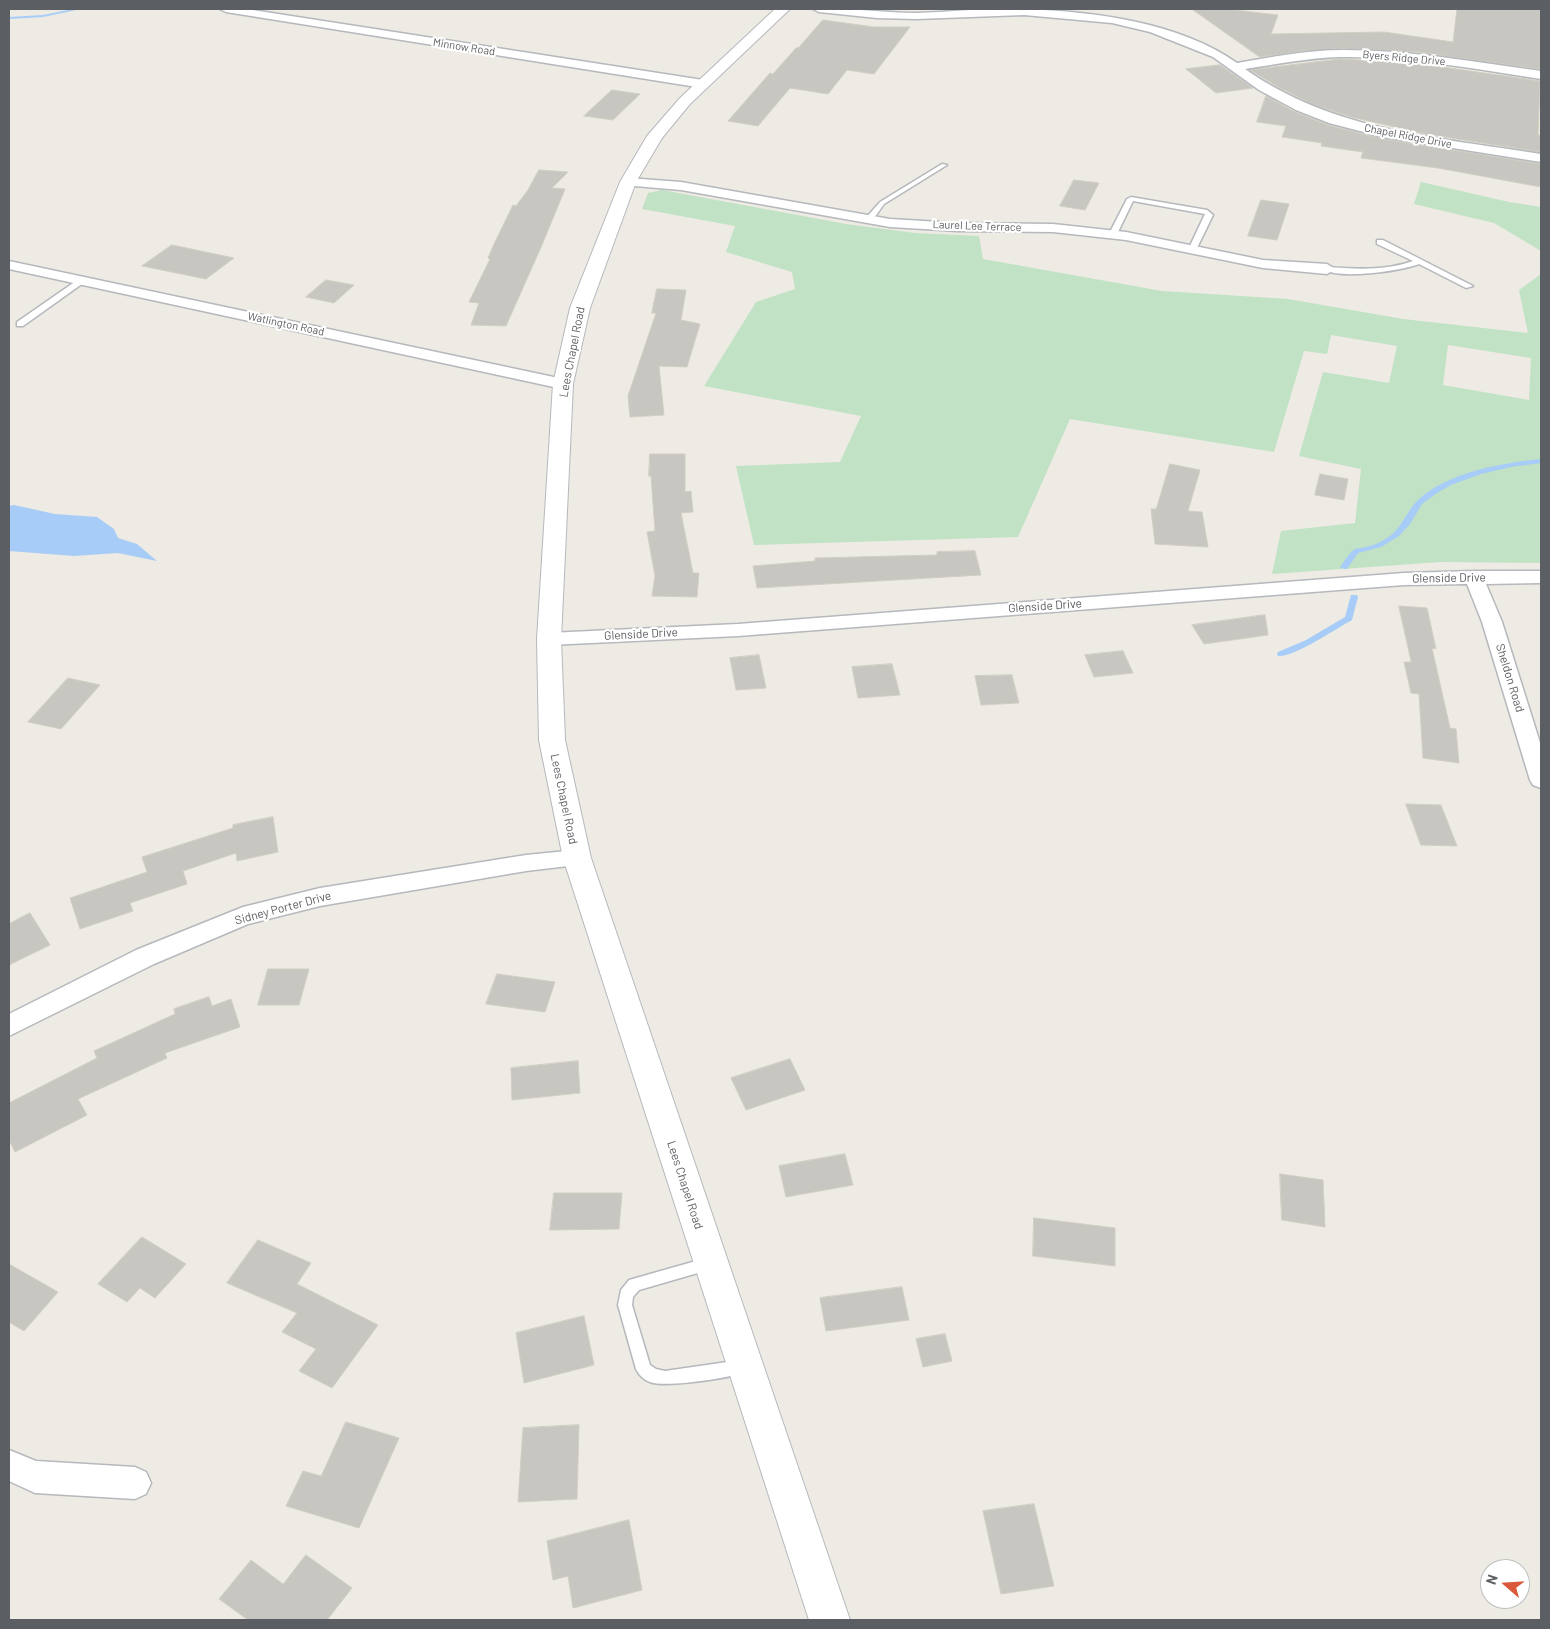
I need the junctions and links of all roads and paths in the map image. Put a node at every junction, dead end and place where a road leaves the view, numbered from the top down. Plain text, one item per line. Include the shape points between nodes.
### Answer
1 (226, 9) edge
2 (783, 9) edge
3 (820, 9) edge
4 (1238, 66) junction
5 (1541, 75) edge
6 (702, 84) junction
7 (1541, 158) edge
8 (944, 165) dead end
9 (628, 182) junction
10 (869, 220) junction
11 (1112, 234) junction
12 (1380, 242) dead end
13 (1193, 248) junction
14 (1419, 262) junction
15 (9, 266) edge
16 (1327, 269) joint
17 (82, 281) junction
18 (1469, 286) dead end
19 (20, 324) dead end
20 (564, 384) junction
21 (1474, 577) junction
22 (1541, 577) edge
23 (549, 639) junction
24 (1541, 780) edge
25 (577, 858) junction
26 (9, 1026) edge
27 (711, 1263) junction
28 (746, 1366) junction
29 (9, 1464) edge
30 (135, 1484) dead end
31 (830, 1620) edge

1 - 6 street, Minnow Road
2 - 6 main road, Lees Chapel Road
3 - 4 street, Chapel Ridge Drive via 878,16 1024,12 1112,20 1187,40
4 - 5 street, Byers Ridge Drive via 1312,55 1396,55
4 - 7 street, Chapel Ridge Drive via 1263,87 1334,120 1383,133
6 - 9 main road, Lees Chapel Road via 655,136
8 - 10 lane via 882,202
9 - 10 street, Laurel Lee Terrace via 681,186
9 - 20 main road, Lees Chapel Road via 580,308
10 - 11 street, Laurel Lee Terrace via 958,227 1053,228
11 - 13 street, Laurel Lee Terrace
11 - 13 lane via 1131,200 1207,212 1209,215
12 - 14 lane
13 - 16 street, Laurel Lee Terrace via 1263,264
14 - 16 lane via 1376,273
14 - 18 lane
15 - 17 street, Watlington Road
17 - 19 lane
17 - 20 street, Watlington Road
20 - 23 main road, Lees Chapel Road
21 - 22 street, Glenside Drive
21 - 23 street, Glenside Drive via 1404,579 738,630
21 - 24 street, Sheldon Road via 1492,622
23 - 25 main road, Lees Chapel Road via 552,740
25 - 26 street, Sidney Porter Drive via 526,863 320,897 243,916 145,957
25 - 27 main road, Lees Chapel Road
27 - 28 main road, Lees Chapel Road
27 - 28 lane via 634,1285 626,1295 625,1305 644,1369 652,1376 665,1378
28 - 31 main road, Lees Chapel Road
29 - 30 street via 35,1477

